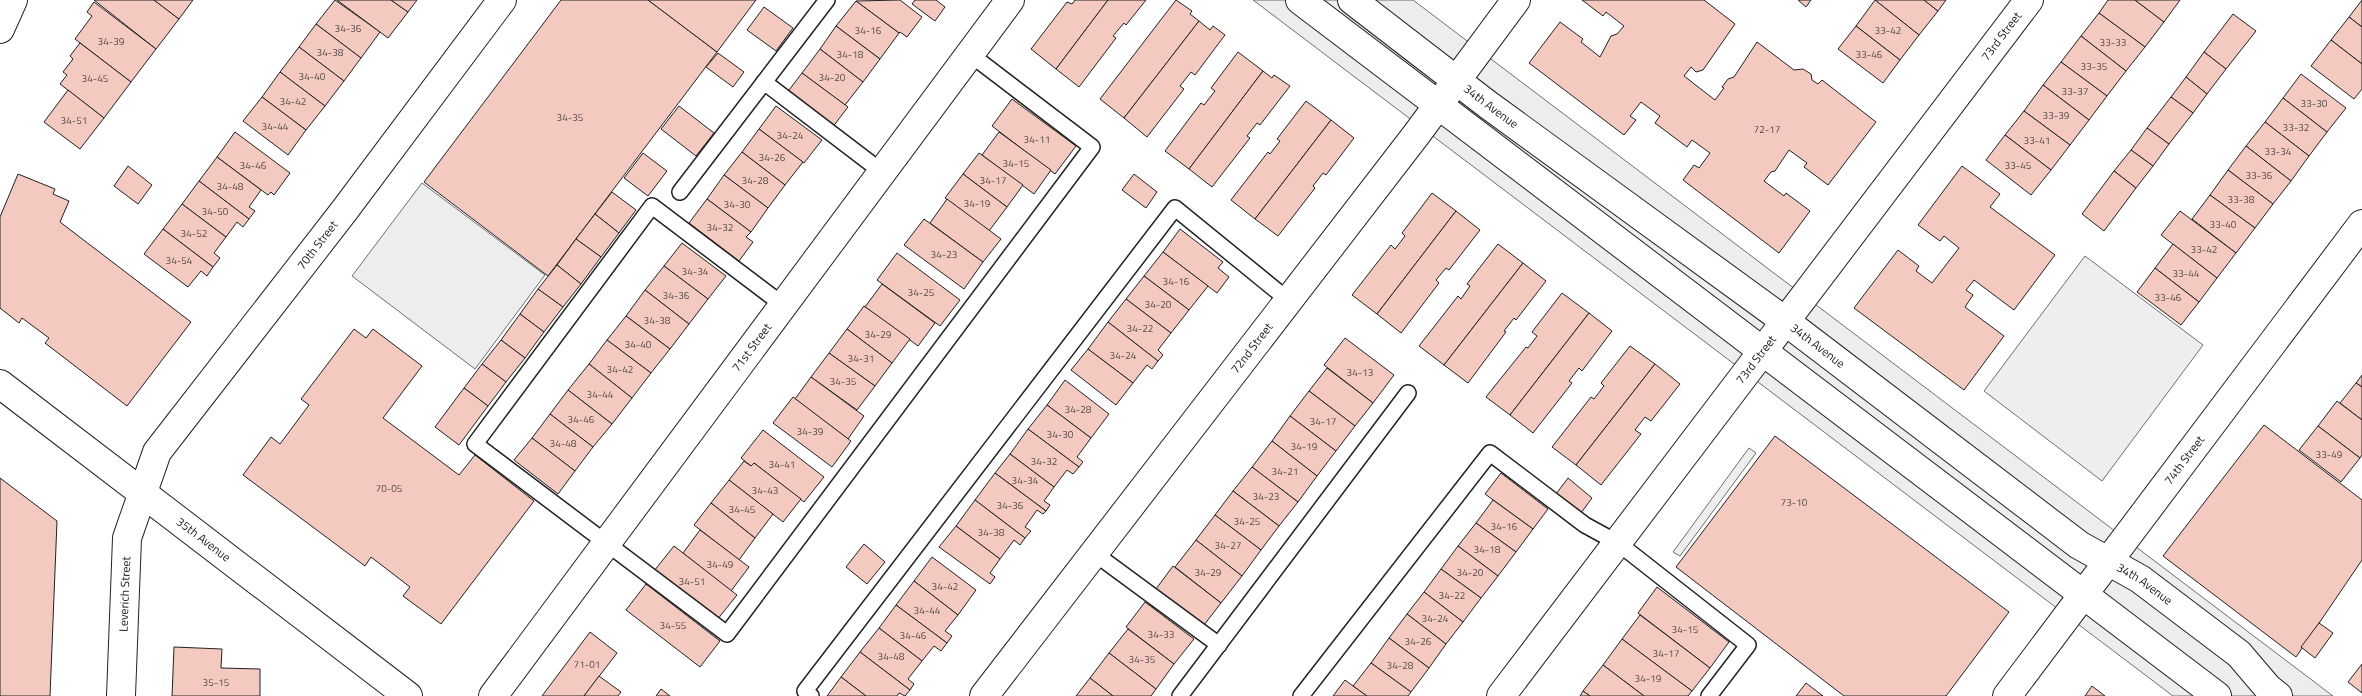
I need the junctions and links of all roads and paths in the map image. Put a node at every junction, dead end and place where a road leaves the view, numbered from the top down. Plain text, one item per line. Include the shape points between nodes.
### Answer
1 (13, 0) edge
2 (502, 0) edge
3 (826, 0) edge
4 (1010, 0) edge
5 (1300, 0) edge
6 (1352, 0) edge
7 (1516, 0) edge
8 (2029, 0) edge
9 (0, 29) edge
10 (970, 54) junction
11 (1456, 81) junction
12 (764, 82) junction
13 (1438, 104) junction
14 (882, 172) junction
15 (680, 192) dead end
16 (2362, 224) edge
17 (1288, 300) junction
18 (783, 304) junction
19 (1785, 321) junction
20 (1762, 350) junction
21 (0, 384) edge
22 (1408, 394) dead end
23 (143, 493) junction
24 (606, 543) junction
25 (1618, 543) junction
26 (1094, 553) junction
27 (2109, 561) junction
28 (2084, 596) junction
29 (1219, 645) junction
30 (121, 696) edge
31 (408, 696) edge
32 (493, 696) edge
33 (811, 696) edge
34 (984, 696) edge
35 (1180, 696) edge
36 (1301, 696) edge
37 (1501, 696) edge
38 (1709, 696) edge
39 (2007, 696) edge
40 (2217, 696) edge
41 (2278, 696) edge

1 - 9 street
2 - 23 street, 70th Street via 157,452
3 - 12 lane
4 - 10 street, 71st Street
5 - 13 street
6 - 11 street, 34th Avenue
7 - 11 street, 72nd Street
8 - 19 street, 73rd Street
10 - 14 street, 71st Street
10 - 24 lane via 1092,147 728,634
11 - 13 street, 72nd Street
11 - 19 street, 34th Avenue
12 - 14 lane
12 - 15 lane
13 - 17 street, 72nd Street
13 - 20 street
14 - 18 street, 71st Street
16 - 27 street, 74th Street
17 - 26 street, 72nd Street
17 - 33 lane via 1175,208 805,691
18 - 24 street, 71st Street
18 - 24 lane via 652,206 475,444
19 - 20 street, 73rd Street
19 - 27 street, 34th Avenue via 2079,545
20 - 25 street, 73rd Street
20 - 28 street
21 - 23 street, 35th Avenue
22 - 29 lane
23 - 30 street, Leverich Street via 127,538
23 - 31 street, 35th Avenue
24 - 32 street, 71st Street
25 - 36 lane via 1585,525 1490,453
25 - 37 street, 73rd Street
25 - 38 lane via 1748,645
26 - 29 lane
26 - 34 street, 72nd Street
27 - 28 street, 74th Street
27 - 41 street, 34th Avenue via 2140,579 2239,654
28 - 39 street, 74th Street
28 - 40 street
29 - 35 lane

